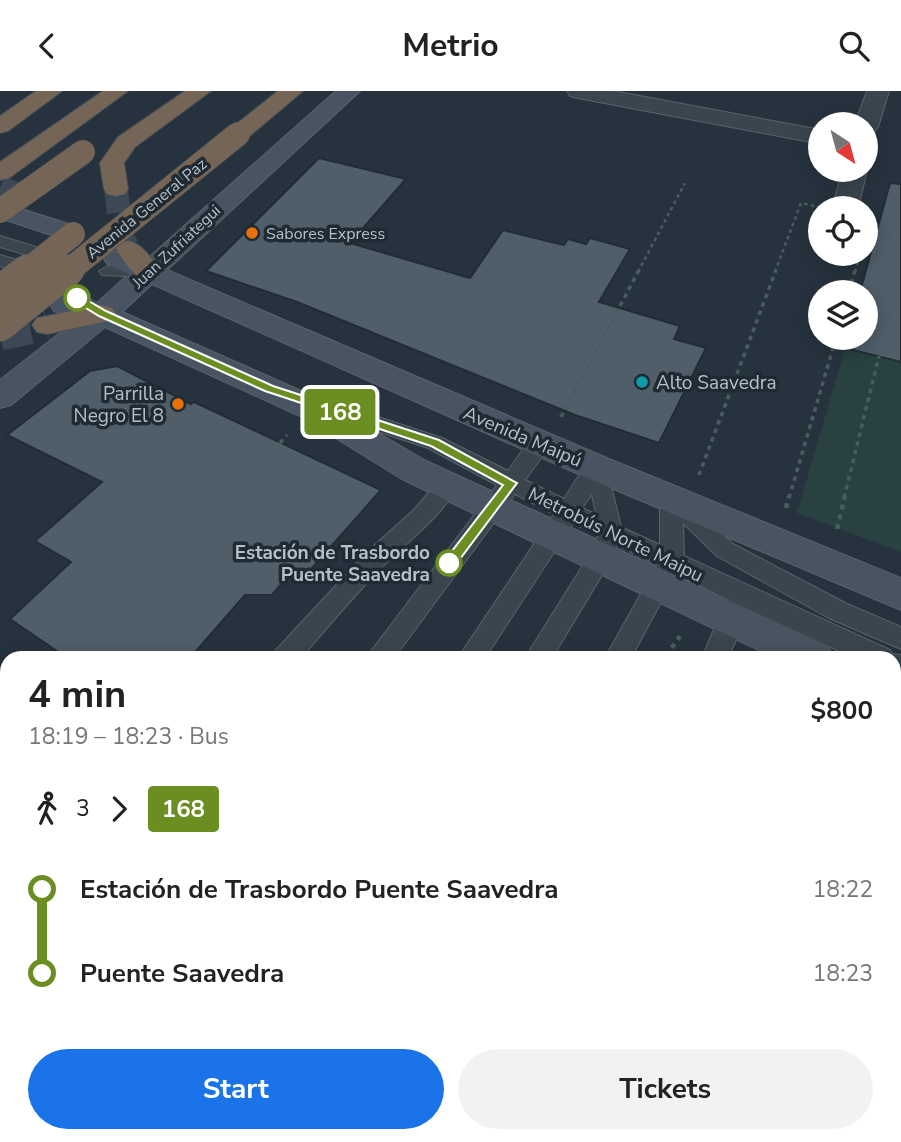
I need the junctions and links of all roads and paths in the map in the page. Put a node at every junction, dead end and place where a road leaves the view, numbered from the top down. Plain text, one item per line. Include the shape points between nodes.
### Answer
1 (51, 91) edge
2 (117, 91) edge
3 (171, 91) edge
4 (200, 91) edge
5 (260, 91) edge
6 (292, 91) edge
7 (349, 91) edge
8 (578, 91) edge
9 (878, 91) edge
10 (871, 112) edge
11 (0, 125) edge
12 (226, 130) junction
13 (808, 135) edge
14 (0, 173) edge
15 (685, 183) dead end
16 (808, 204) edge
17 (106, 205) junction
18 (16, 209) edge
19 (62, 231) dead end
20 (0, 241) edge
21 (30, 251) dead end
22 (126, 263) junction
23 (0, 291) edge
24 (60, 311) joint
25 (102, 314) junction
26 (0, 326) edge
27 (832, 350) edge
28 (880, 356) dead end
29 (269, 389) junction
30 (0, 397) edge
31 (543, 444) junction
32 (597, 468) junction
33 (447, 486) junction
34 (501, 495) junction
35 (679, 502) junction
36 (560, 522) junction
37 (776, 541) junction
38 (606, 544) junction
39 (828, 564) junction
40 (665, 573) junction
41 (901, 594) edge
42 (738, 608) junction
43 (838, 611) junction
44 (680, 636) dead end
45 (901, 638) edge
46 (796, 646) edge
47 (291, 651) edge
48 (384, 651) edge
49 (476, 651) edge
50 (542, 651) edge
51 (622, 651) edge
52 (670, 651) edge
53 (719, 651) edge
54 (831, 651) edge

1 - 11 highway
2 - 14 highway
3 - 18 highway, bridge via 83,152
4 - 17 highway via 126,142 112,163
5 - 12 highway
6 - 12 highway, Avenida General Paz
7 - 22 main road, Juan Zufriategui
8 - 13 street
9 - 10 street
12 - 17 highway
12 - 26 highway, Avenida General Paz, bridge
15 - 31 path
16 - 35 path via 801,203
17 - 23 highway, bridge
18 - 19 main road
20 - 21 lane
22 - 25 main road, Juan Zufriategui
22 - 31 main road, Avenida Maipú
24 - 25 highway
24 - 25 lane
25 - 29 main road
25 - 30 main road, Juan Zufriategui
27 - 37 path
28 - 39 path
29 - 33 main road
29 - 34 lane, Metrobús Norte Maipu via 435,443
31 - 32 main road, Avenida Maipú
31 - 34 lane
32 - 35 main road, Avenida Maipú
32 - 36 lane
32 - 38 lane
33 - 34 main road
33 - 47 lane
34 - 36 main road
34 - 48 lane
35 - 37 main road, Avenida Maipú
35 - 40 lane
35 - 43 lane, Metrobús Norte Maipu via 725,550
36 - 38 main road
36 - 49 lane
37 - 39 main road, Avenida Maipú
38 - 40 main road
38 - 50 lane
39 - 41 main road, Avenida Maipú
40 - 42 main road
40 - 51 lane
42 - 43 lane
42 - 46 main road
42 - 53 lane
43 - 45 lane, Metrobús Norte Maipu
44 - 52 path
46 - 54 lane

